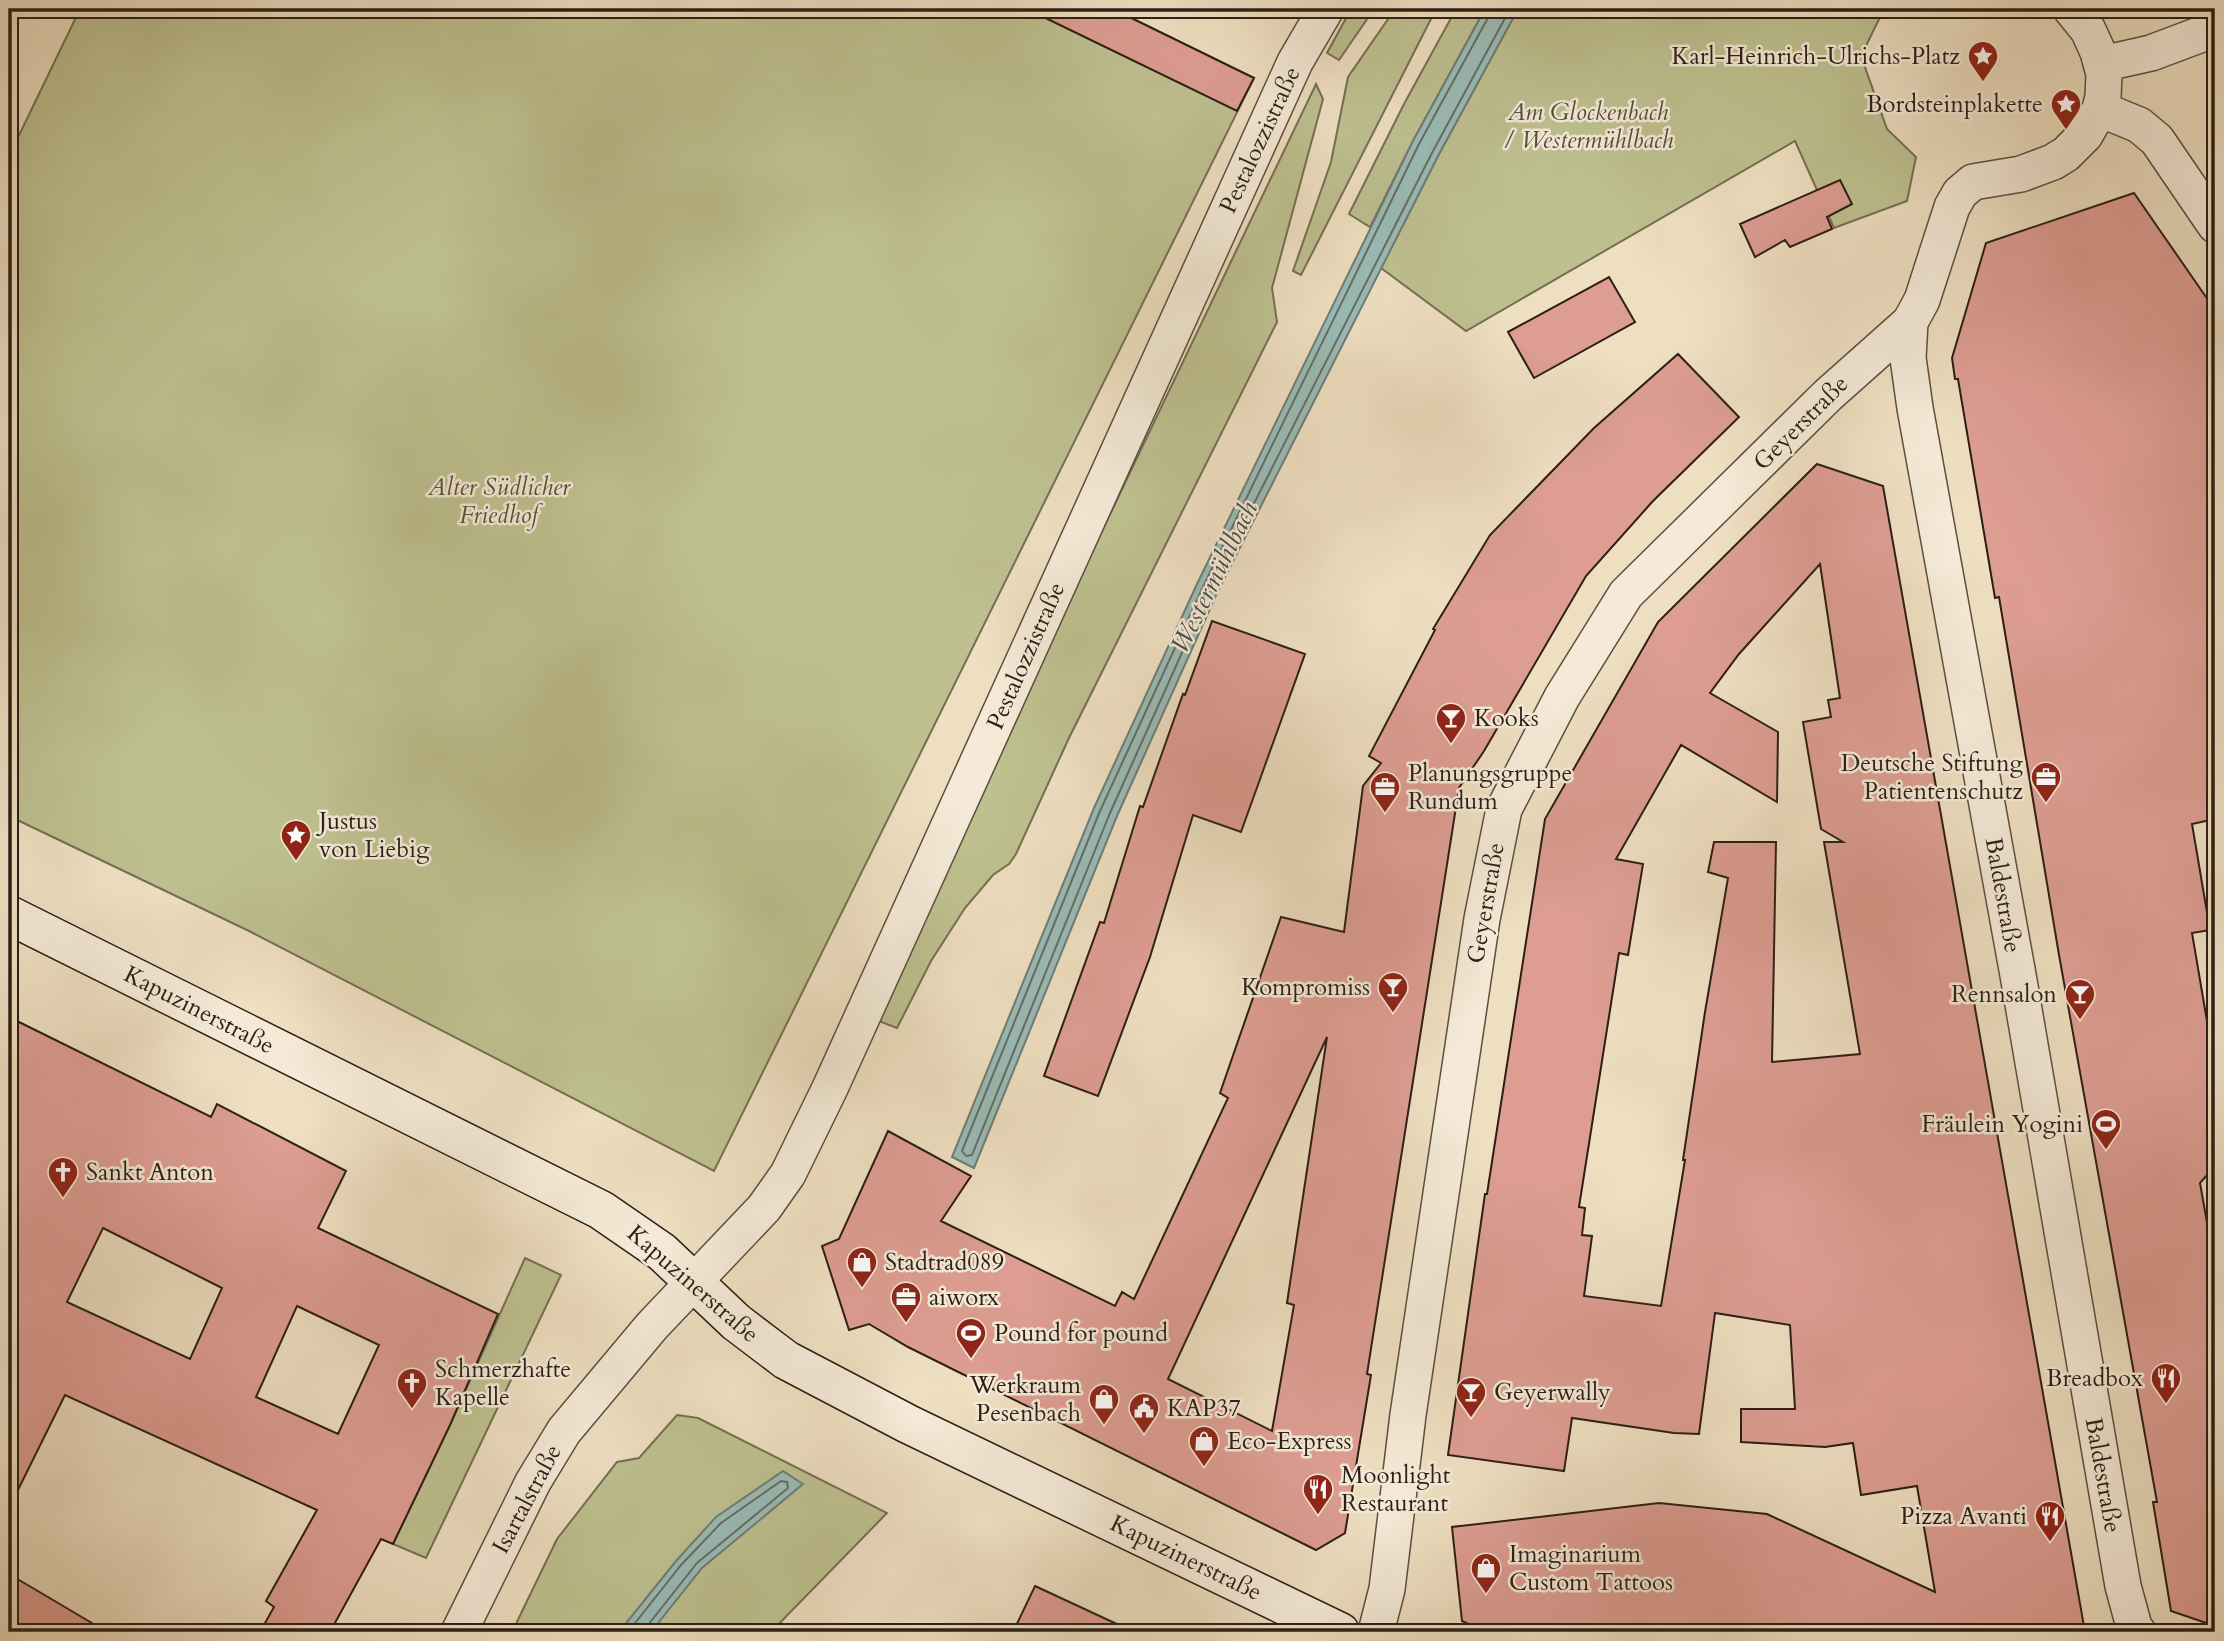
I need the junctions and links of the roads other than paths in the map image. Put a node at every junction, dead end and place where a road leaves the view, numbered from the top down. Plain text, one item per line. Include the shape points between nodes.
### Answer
1 (1325, 9) edge
2 (2071, 9) edge
3 (2215, 29) edge
4 (2102, 64) junction
5 (2100, 108) junction
6 (2215, 225) edge
7 (1910, 321) junction
8 (9, 915) edge
9 (694, 1282) junction
10 (459, 1632) edge
11 (1340, 1632) edge
12 (1376, 1632) edge
13 (2138, 1632) edge

1 - 9 street, Pestalozzistraße via 1295,62 788,1174 764,1208
2 - 4 street via 2088,30
3 - 4 street via 2151,53
4 - 5 street
5 - 6 street via 2139,125 2157,140
5 - 7 street via 2085,135 2053,162 2021,174 1973,182 1956,198 1922,300
7 - 12 street, Geyerstraße via 1828,394 1626,594 1562,697 1504,809 1480,932 1408,1415 1387,1589
7 - 13 street, Baldestraße via 1908,358 1916,417 2123,1586
8 - 9 main road, Kapuzinerstraße via 601,1210 643,1238
9 - 10 street, Isartalstraße via 564,1431 533,1482
9 - 11 main road, Kapuzinerstraße via 786,1360

